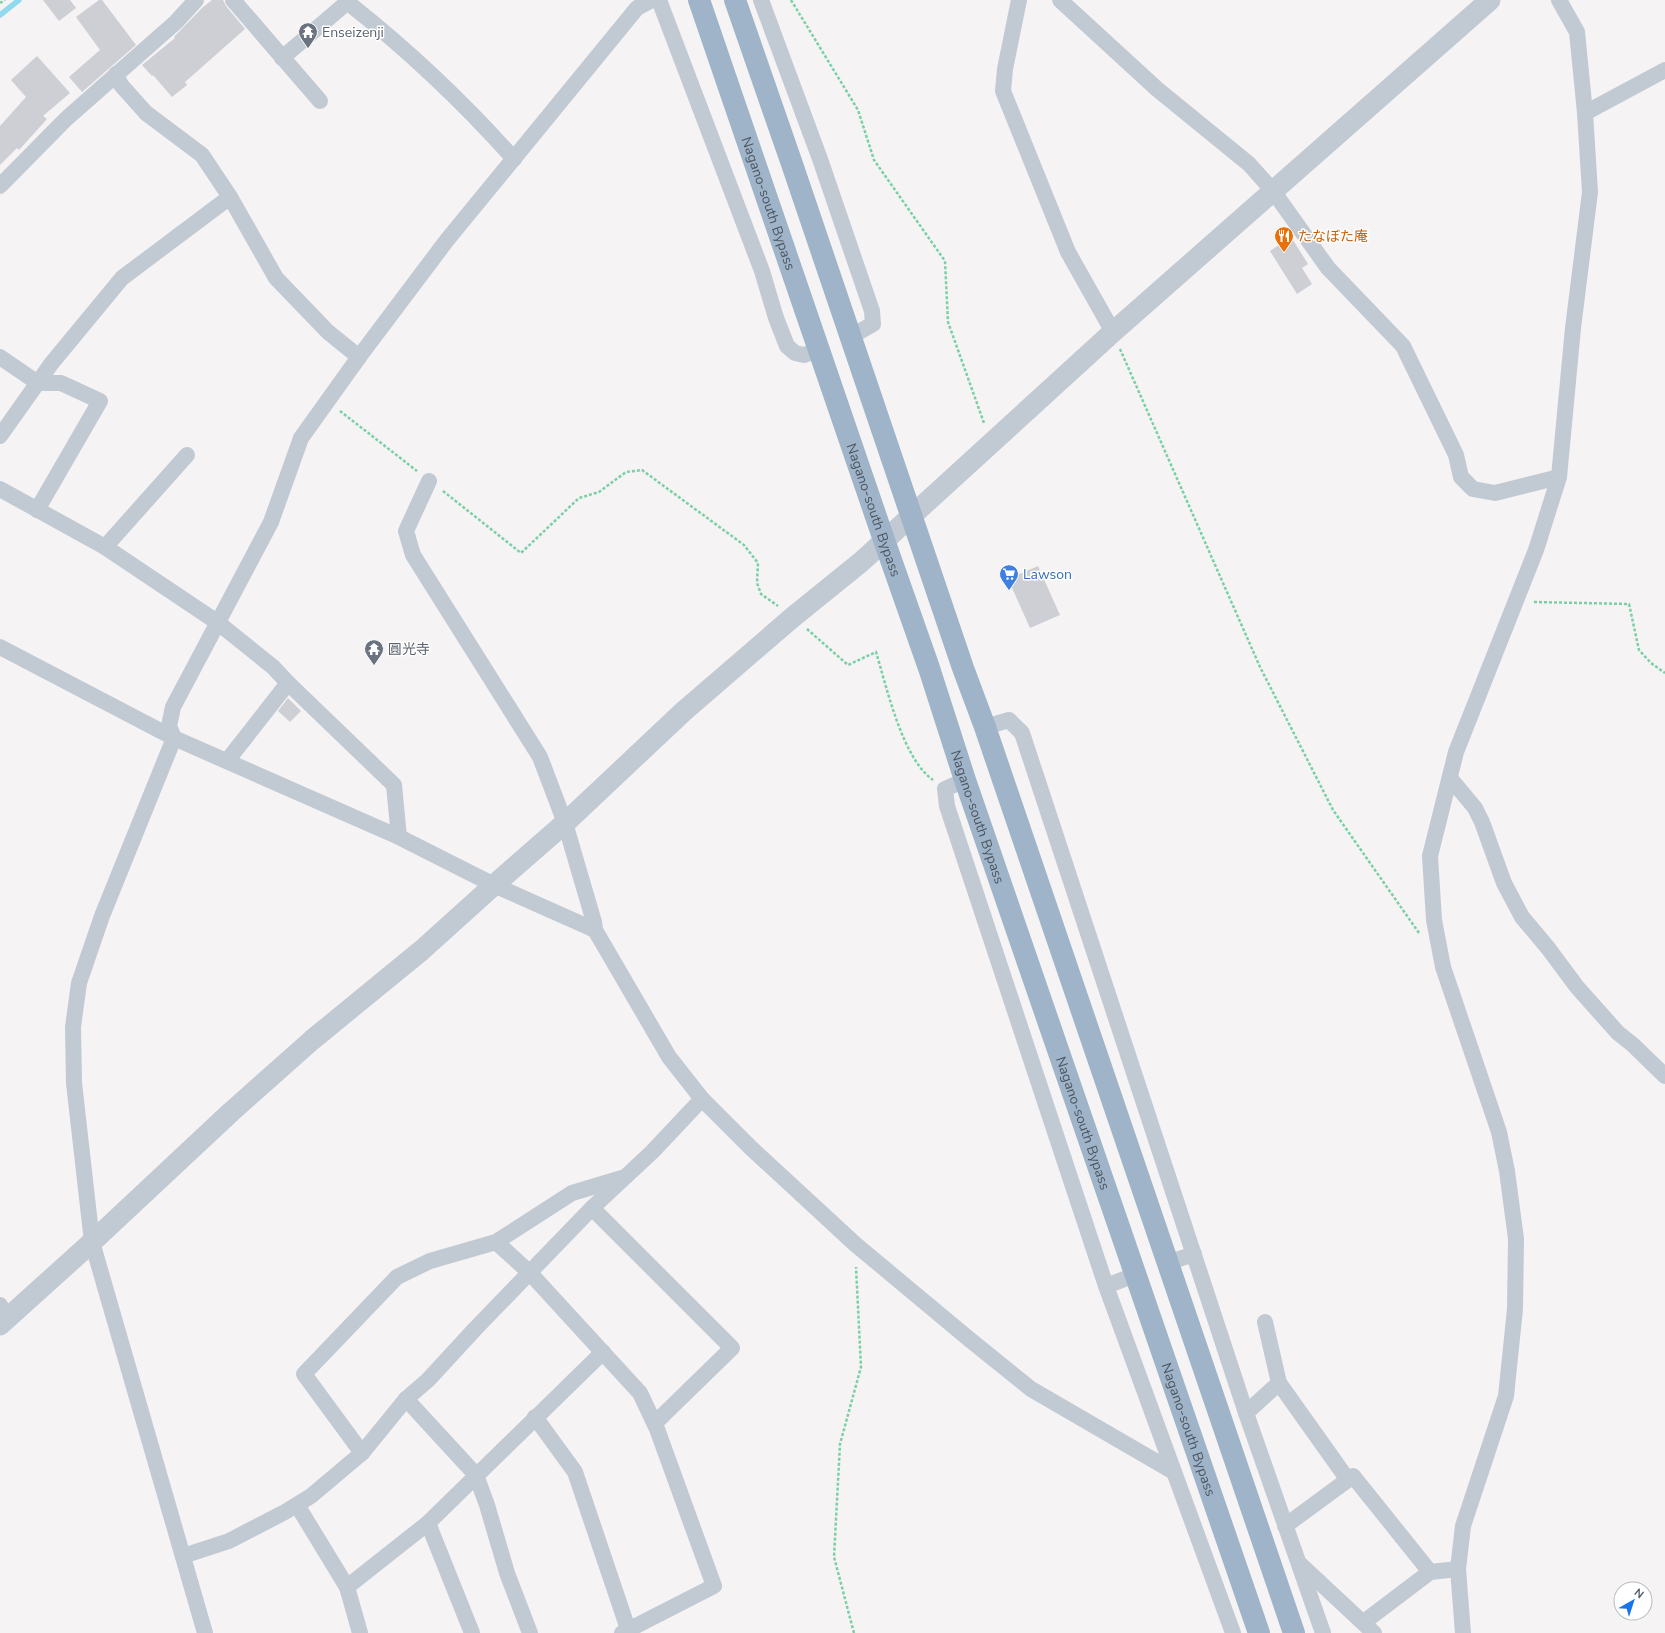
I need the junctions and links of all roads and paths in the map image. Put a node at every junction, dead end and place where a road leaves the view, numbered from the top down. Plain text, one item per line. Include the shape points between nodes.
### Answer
1 (4, 0) edge
2 (196, 0) edge
3 (233, 0) edge
4 (652, 0) edge
5 (659, 0) edge
6 (699, 0) edge
7 (735, 0) edge
8 (761, 0) edge
9 (791, 0) edge
10 (1019, 0) edge
11 (1060, 0) edge
12 (1490, 0) edge
13 (1559, 0) edge
14 (348, 1) edge
15 (0, 3) edge
16 (282, 58) junction
17 (1665, 70) edge
18 (116, 74) junction
19 (320, 101) dead end
20 (1585, 113) junction
21 (514, 159) junction
22 (0, 186) edge
23 (1273, 191) junction
24 (230, 197) junction
25 (1113, 332) junction
26 (850, 337) junction
27 (818, 350) junction
28 (0, 357) edge
29 (359, 357) junction
30 (38, 383) junction
31 (327, 401) junction
32 (0, 436) edge
33 (991, 442) junction
34 (187, 455) dead end
35 (1559, 477) junction
36 (429, 481) junction
37 (0, 489) edge
38 (37, 510) junction
39 (910, 516) junction
40 (884, 540) junction
41 (105, 547) junction
42 (1516, 602) junction
43 (793, 617) junction
44 (217, 622) junction
45 (0, 647) edge
46 (1665, 673) edge
47 (288, 683) junction
48 (986, 727) junction
49 (174, 738) junction
50 (227, 760) junction
51 (1450, 778) junction
52 (966, 780) junction
53 (945, 789) junction
54 (564, 823) junction
55 (399, 837) junction
56 (494, 885) junction
57 (595, 930) junction
58 (1421, 936) dead end
59 (1665, 1076) edge
60 (702, 1099) junction
61 (626, 1176) junction
62 (592, 1208) junction
63 (92, 1242) junction
64 (496, 1242) junction
65 (855, 1244) junction
66 (1194, 1254) junction
67 (1167, 1263) junction
68 (530, 1273) junction
69 (1136, 1275) junction
70 (1106, 1286) junction
71 (2, 1316) edge
72 (1265, 1322) dead end
73 (603, 1352) junction
74 (1279, 1383) junction
75 (406, 1399) junction
76 (1246, 1413) junction
77 (535, 1417) junction
78 (655, 1423) junction
79 (362, 1454) junction
80 (1174, 1472) junction
81 (476, 1475) junction
82 (1348, 1480) junction
83 (297, 1505) junction
84 (428, 1523) junction
85 (1285, 1526) junction
86 (182, 1556) junction
87 (1299, 1563) junction
88 (1458, 1569) junction
89 (1430, 1572) junction
90 (347, 1587) junction
91 (1369, 1627) edge
92 (625, 1631) edge
93 (205, 1633) edge
94 (360, 1633) edge
95 (472, 1633) edge
96 (530, 1633) edge
97 (854, 1633) edge
98 (1233, 1633) edge
99 (1259, 1633) edge
100 (1294, 1633) edge
101 (1323, 1633) edge
102 (1463, 1633) edge

1 - 15 path
2 - 18 street via 176,22
3 - 16 street
4 - 21 street via 637,8
5 - 27 street via 762,271 787,346 795,353 804,355
6 - 27 highway, Nagano-south Bypass
7 - 26 highway
8 - 26 street via 820,158 872,311 873,324
9 - 33 path via 858,110 874,160 945,261 948,322
10 - 25 street via 1003,92 1068,252
11 - 23 street via 1157,89 1249,164
12 - 23 street
13 - 20 street via 1577,32
14 - 16 street
14 - 21 street via 475,115
16 - 19 street
17 - 20 street
18 - 22 street via 66,119
18 - 24 street via 121,85 146,113 202,155
20 - 35 street via 1590,192 1573,328
21 - 29 street via 447,240
23 - 25 street
23 - 35 street via 1328,268 1403,346 1456,455 1461,477 1473,489 1495,493
24 - 29 street via 276,278 328,332
24 - 30 street via 122,278
25 - 33 street
25 - 58 path via 1260,668 1333,810
26 - 39 highway
27 - 40 highway, Nagano-south Bypass
28 - 30 street
29 - 31 street
30 - 32 street
30 - 38 street via 61,383 100,402
31 - 36 path
31 - 44 street via 301,438 271,522
33 - 39 street
34 - 41 street
35 - 42 street
36 - 43 path via 521,553 579,498 599,492 626,472 642,470 744,545 758,563 757,583 761,594
36 - 54 street via 406,531 413,555 540,757
37 - 38 street
38 - 41 street
39 - 40 street
39 - 48 highway
40 - 43 street
40 - 52 highway, Nagano-south Bypass via 930,668
41 - 44 street
42 - 46 path via 1630,604 1639,650
42 - 51 street via 1456,752
43 - 53 path via 848,665 876,652 902,737 925,775
43 - 54 street via 684,711
44 - 47 street via 273,667
44 - 49 street via 173,707 169,726
45 - 49 street
47 - 50 street
47 - 55 street via 394,785
48 - 66 street via 1009,720 1022,733
48 - 67 highway
49 - 50 street
49 - 63 street via 102,916 79,983 73,1027 74,1083
50 - 55 street
51 - 59 street via 1475,808 1504,883 1522,917 1582,993 1618,1033
51 - 88 street via 1430,856 1434,920 1443,967 1499,1132 1508,1171 1516,1239 1515,1309 1506,1396 1463,1526
52 - 53 street
52 - 69 highway, Nagano-south Bypass
53 - 70 street via 947,806
54 - 56 street
54 - 57 street
55 - 56 street
56 - 57 street
56 - 63 street via 422,950 318,1035 231,1112
57 - 60 street via 669,1057
60 - 61 street
60 - 65 street
61 - 62 street
61 - 64 street via 572,1193
62 - 68 street
62 - 78 street via 732,1348
63 - 71 street
63 - 86 street
64 - 68 street
64 - 79 street via 430,1261 397,1277 304,1374
65 - 80 street via 1031,1389
65 - 97 path via 861,1367 840,1444 834,1557
66 - 67 street
66 - 76 street
67 - 100 highway
68 - 73 street
68 - 75 street via 428,1380
69 - 70 street
69 - 99 highway, Nagano-south Bypass
70 - 80 street
72 - 74 street
73 - 77 street
73 - 78 street via 640,1393
74 - 76 street
74 - 82 street
75 - 79 street
75 - 81 street
76 - 85 street
77 - 81 street
77 - 92 street via 575,1472
78 - 92 street via 714,1586
79 - 83 street
80 - 98 street
81 - 84 street
81 - 96 street via 507,1573
82 - 85 street
82 - 89 street via 1353,1476
83 - 86 street via 229,1541
83 - 90 street
84 - 90 street
84 - 95 street
85 - 87 street
86 - 93 street
87 - 91 street
87 - 101 street
88 - 89 street
88 - 102 street
89 - 91 street
90 - 94 street

